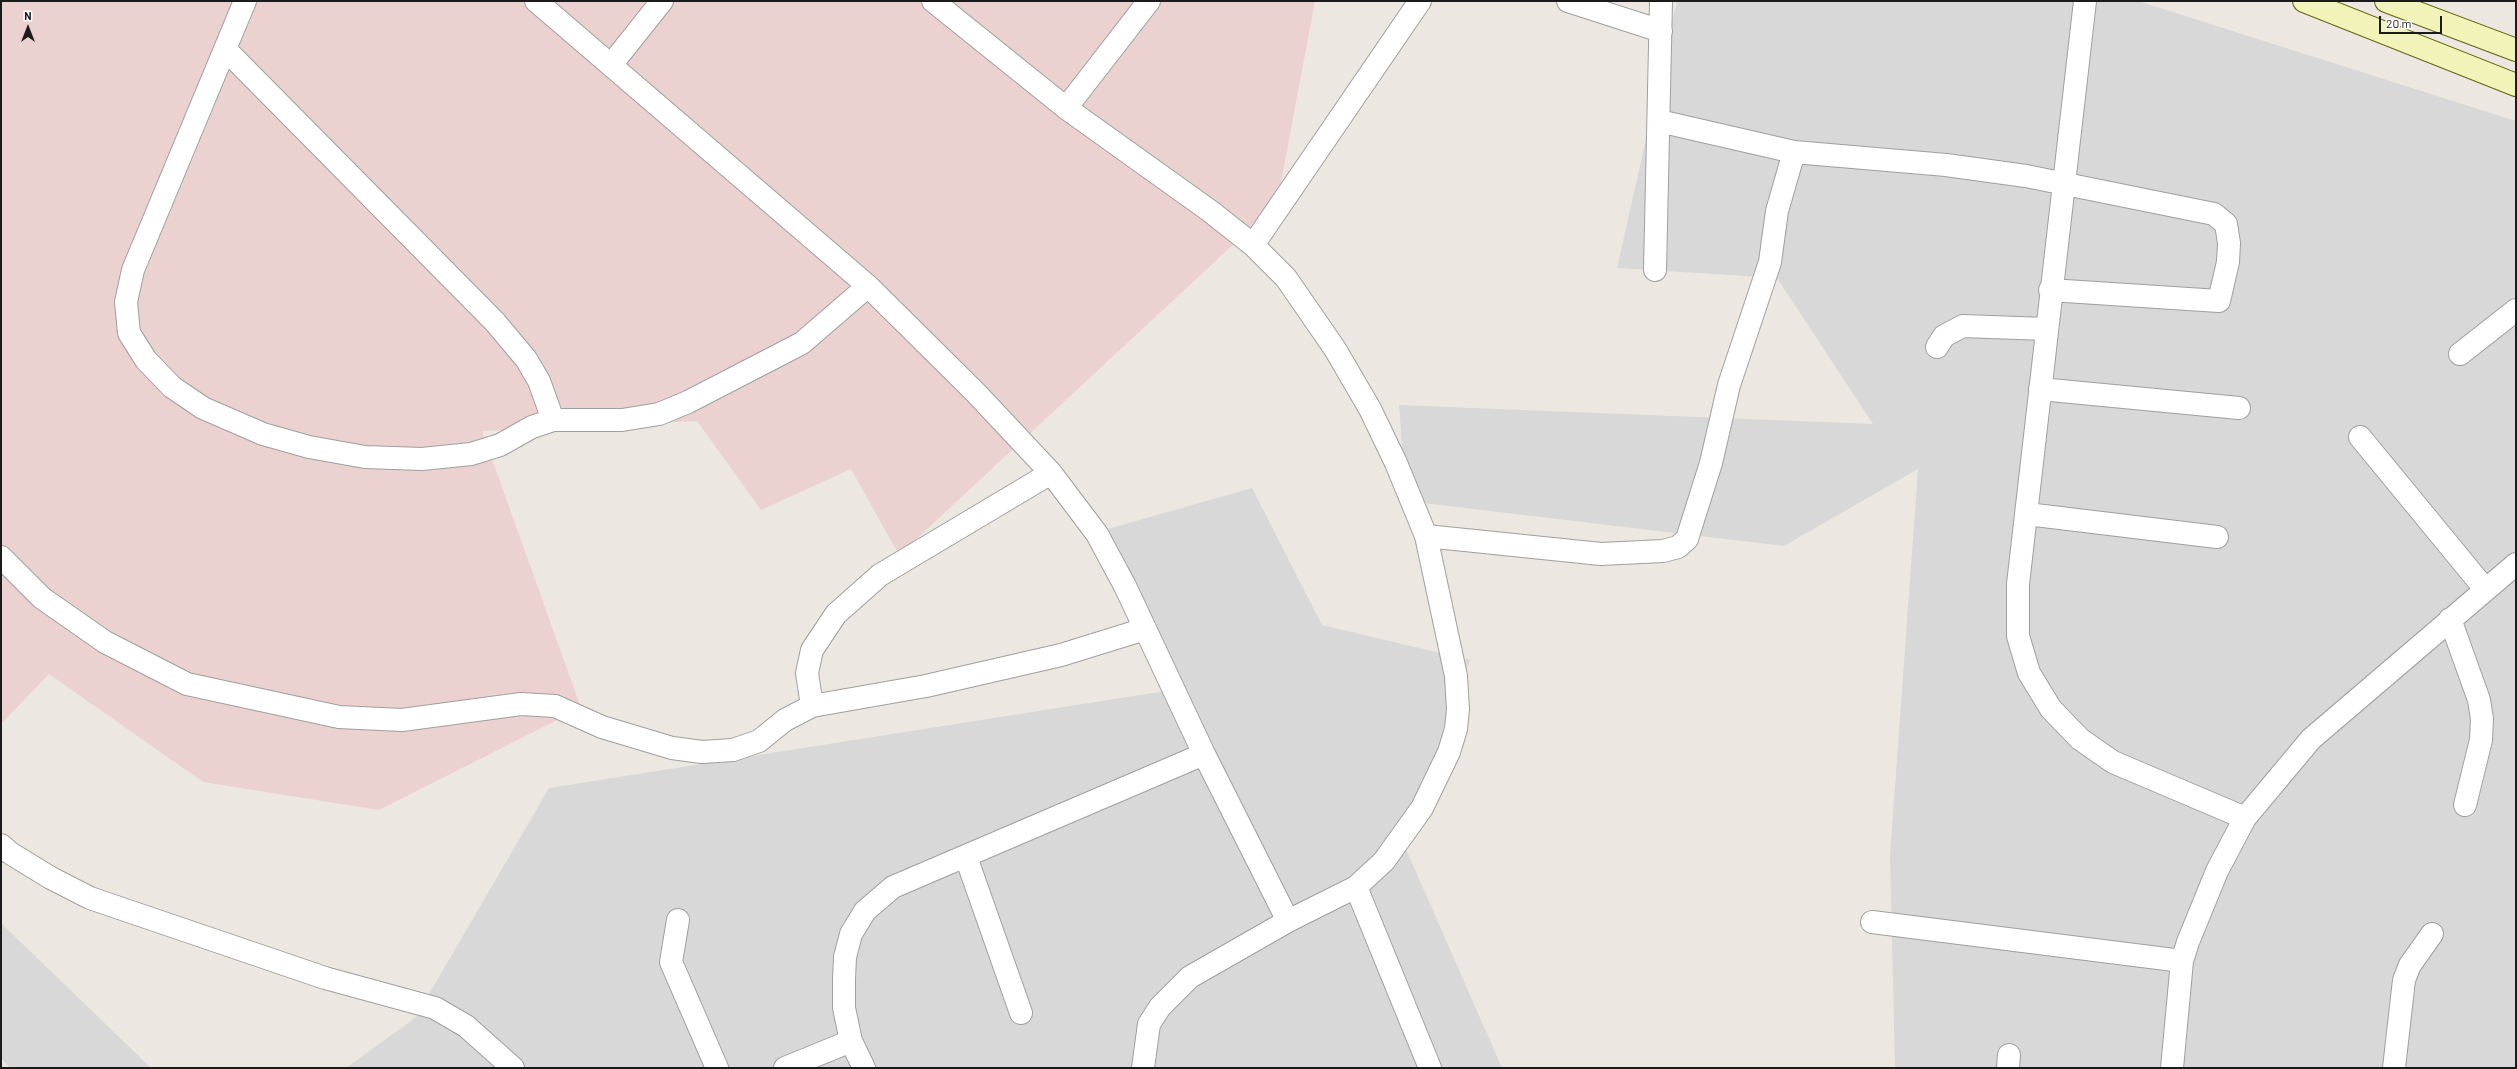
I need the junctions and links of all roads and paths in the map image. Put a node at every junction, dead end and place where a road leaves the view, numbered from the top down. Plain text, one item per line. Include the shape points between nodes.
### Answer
1 (245, 1) edge
2 (536, 1) edge
3 (662, 1) edge
4 (933, 1) edge
5 (1149, 1) edge
6 (1420, 1) edge
7 (1568, 1) edge
8 (1661, 1) edge
9 (2084, 1) edge
10 (2304, 1) edge
11 (2386, 1) edge
12 (1661, 31) junction
13 (226, 50) junction
14 (2516, 50) edge
15 (611, 65) junction
16 (2516, 85) edge
17 (1066, 108) junction
18 (1658, 121) junction
19 (1794, 152) junction
20 (2064, 185) junction
21 (1253, 246) junction
22 (1655, 270) dead end
23 (868, 286) junction
24 (2050, 290) junction
25 (2516, 310) edge
26 (2046, 329) junction
27 (1937, 347) dead end
28 (2460, 354) dead end
29 (2040, 389) junction
30 (2239, 408) dead end
31 (553, 420) junction
32 (2360, 437) dead end
33 (1050, 473) junction
34 (2027, 514) junction
35 (1426, 536) junction
36 (2218, 537) dead end
37 (1, 557) edge
38 (2516, 564) edge
39 (2485, 589) junction
40 (2450, 620) junction
41 (1145, 629) junction
42 (812, 706) junction
43 (1204, 754) junction
44 (2465, 804) dead end
45 (2245, 818) junction
46 (1, 845) edge
47 (966, 857) junction
48 (1356, 887) junction
49 (678, 920) dead end
50 (1288, 921) junction
51 (1872, 922) dead end
52 (2432, 934) dead end
53 (2182, 961) junction
54 (1021, 1013) dead end
55 (851, 1041) junction
56 (513, 1068) edge
57 (716, 1068) edge
58 (785, 1068) edge
59 (864, 1068) edge
60 (1143, 1068) edge
61 (1430, 1068) edge
62 (2172, 1068) edge
63 (2394, 1068) edge

1 - 13 street
2 - 15 street
3 - 15 street
4 - 17 street
5 - 17 street
6 - 21 street
7 - 12 street
8 - 12 street
9 - 20 street
10 - 16 main road
11 - 14 main road
12 - 18 street
13 - 31 street via 495,322 526,359 539,381
13 - 31 street via 134,270 126,302 129,333 146,360 172,387 203,408 263,434 309,447 364,457 422,459 471,454 500,445 532,427
15 - 23 street
17 - 21 street via 1210,211
18 - 19 street
18 - 22 street
19 - 20 street via 2000,172
19 - 35 street via 1777,211 1770,262 1729,385 1711,464 1687,539 1678,547 1663,551 1601,554
20 - 24 street
20 - 24 street via 2214,214 2224,221 2228,231 2228,262 2220,299 2216,302
21 - 35 street via 1286,278 1335,348 1370,409 1396,463
23 - 31 street via 802,343 688,402 659,414 622,420
23 - 33 street via 976,393
24 - 26 street
25 - 28 street
26 - 27 street via 1962,326 1944,336
26 - 29 street
29 - 30 street
29 - 34 street
32 - 39 street
33 - 41 street via 1097,534
33 - 42 street via 880,575 836,614 812,650 807,673
34 - 36 street
34 - 45 street via 2018,584 2018,636 2030,673 2051,709 2080,739 2113,762
35 - 48 street via 1456,676 1456,729 1436,781 1422,808 1384,861
37 - 42 street via 42,598 99,637 187,684 310,712 339,717 402,720 521,704 555,706 610,729 672,748 702,752 733,750 759,741 785,720
38 - 39 street
39 - 40 street
40 - 44 street via 2479,700 2482,719 2481,740
40 - 45 street via 2311,739
41 - 42 street via 1061,655 926,686
41 - 43 street
43 - 47 street
43 - 50 street
45 - 53 street via 2218,871
46 - 56 street via 16,857 90,898 325,978 435,1008 466,1026
47 - 54 street
47 - 55 street via 893,887 866,911 851,934 846,957 844,1001
48 - 50 street
48 - 61 street
49 - 57 street via 671,962
50 - 60 street via 1190,977 1171,996 1150,1024
51 - 53 street
52 - 63 street via 2410,965 2404,980
53 - 62 street
55 - 58 street
55 - 59 street

